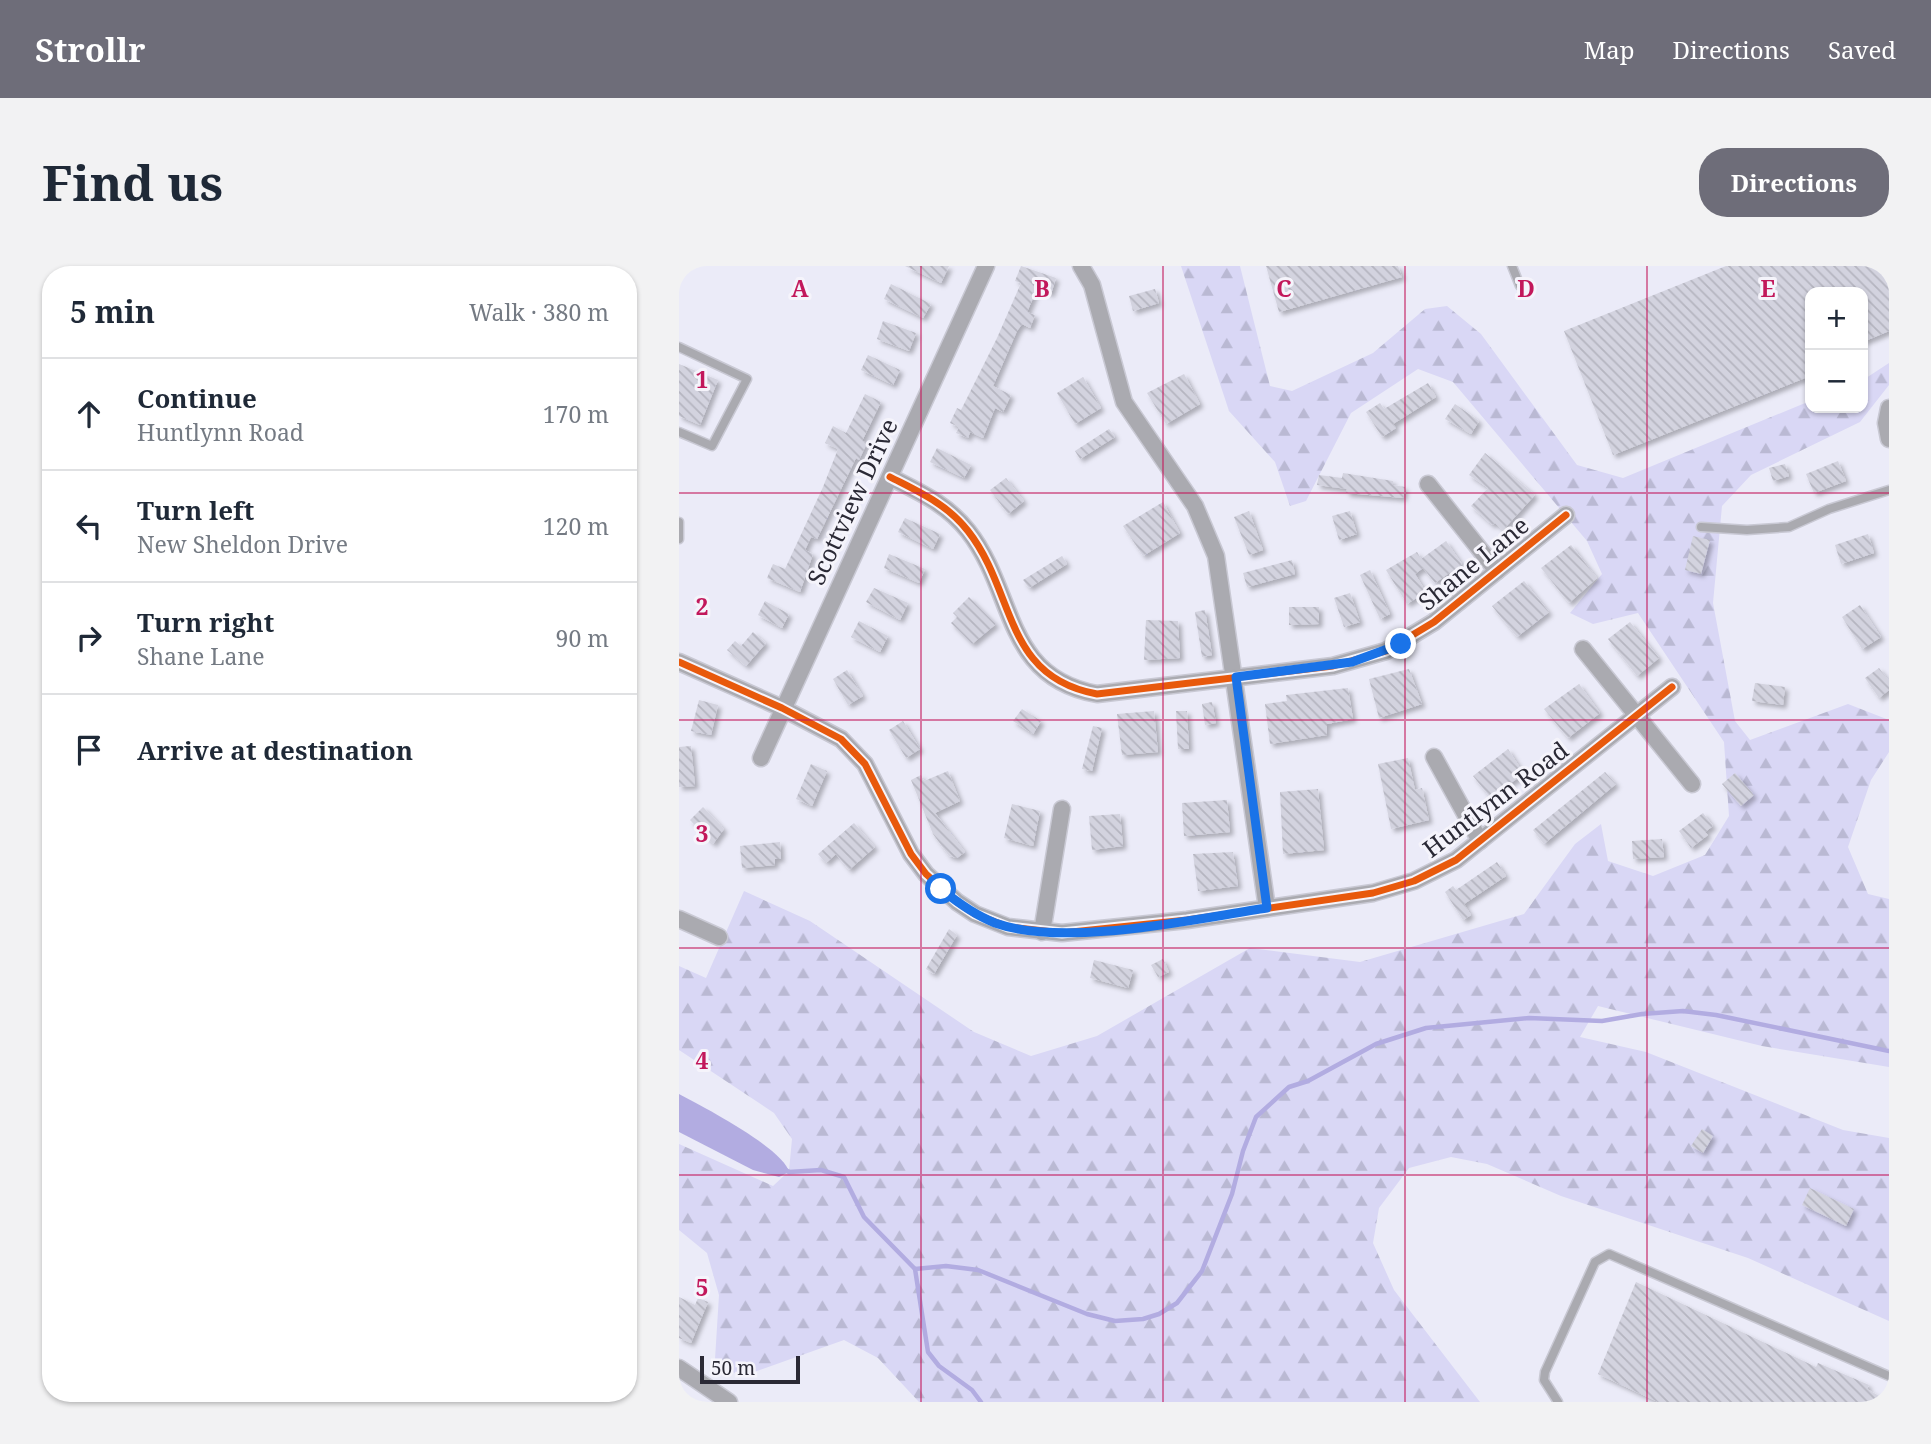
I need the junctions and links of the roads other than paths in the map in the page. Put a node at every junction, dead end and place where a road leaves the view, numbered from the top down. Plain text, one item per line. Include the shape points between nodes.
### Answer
1 (986, 266) edge
2 (1081, 266) edge
3 (1512, 266) edge
4 (1520, 286) dead end
5 (679, 347) edge
6 (1889, 408) edge
7 (679, 432) edge
8 (1889, 439) edge
9 (890, 477) junction
10 (1428, 484) dead end
11 (1889, 490) edge
12 (1566, 515) dead end
13 (679, 522) edge
14 (1701, 527) dead end
15 (679, 539) edge
16 (1497, 571) junction
17 (1583, 649) dead end
18 (679, 662) edge
19 (1236, 677) junction
20 (1672, 687) dead end
21 (782, 708) junction
22 (1637, 716) junction
23 (1434, 757) dead end
24 (761, 758) dead end
25 (1692, 784) dead end
26 (1062, 809) dead end
27 (1480, 841) junction
28 (1267, 908) junction
29 (679, 919) edge
30 (1042, 932) junction
31 (719, 937) dead end
32 (679, 1368) edge
33 (1889, 1376) edge
34 (729, 1402) edge
35 (1558, 1402) edge

1 - 9 street, Scottview Drive
2 - 19 street via 1092,285 1123,402 1195,506 1210,538 1223,582
3 - 4 lane
5 - 7 lane via 747,379 712,446
6 - 8 street
9 - 19 street, Shane Lane via 934,499 969,531 1024,648 1056,680 1097,694
9 - 21 street, Scottview Drive
10 - 16 street
11 - 14 lane via 1789,527
12 - 16 street, Shane Lane
13 - 15 lane
16 - 19 street, Shane Lane via 1434,622 1386,651 1333,666
17 - 22 street
18 - 21 street, Huntlynn Road
19 - 28 street
20 - 22 street, Huntlynn Road
21 - 24 street, Scottview Drive
21 - 30 street, Huntlynn Road via 841,739 855,752 911,854 941,889 975,914
22 - 25 street
22 - 27 street, Huntlynn Road
23 - 27 street
26 - 30 street
27 - 28 street, Huntlynn Road via 1436,871 1394,888
28 - 30 street, Huntlynn Road via 1099,931
29 - 31 street
32 - 34 street
33 - 35 lane via 1609,1254 1595,1262 1545,1372 1544,1380

